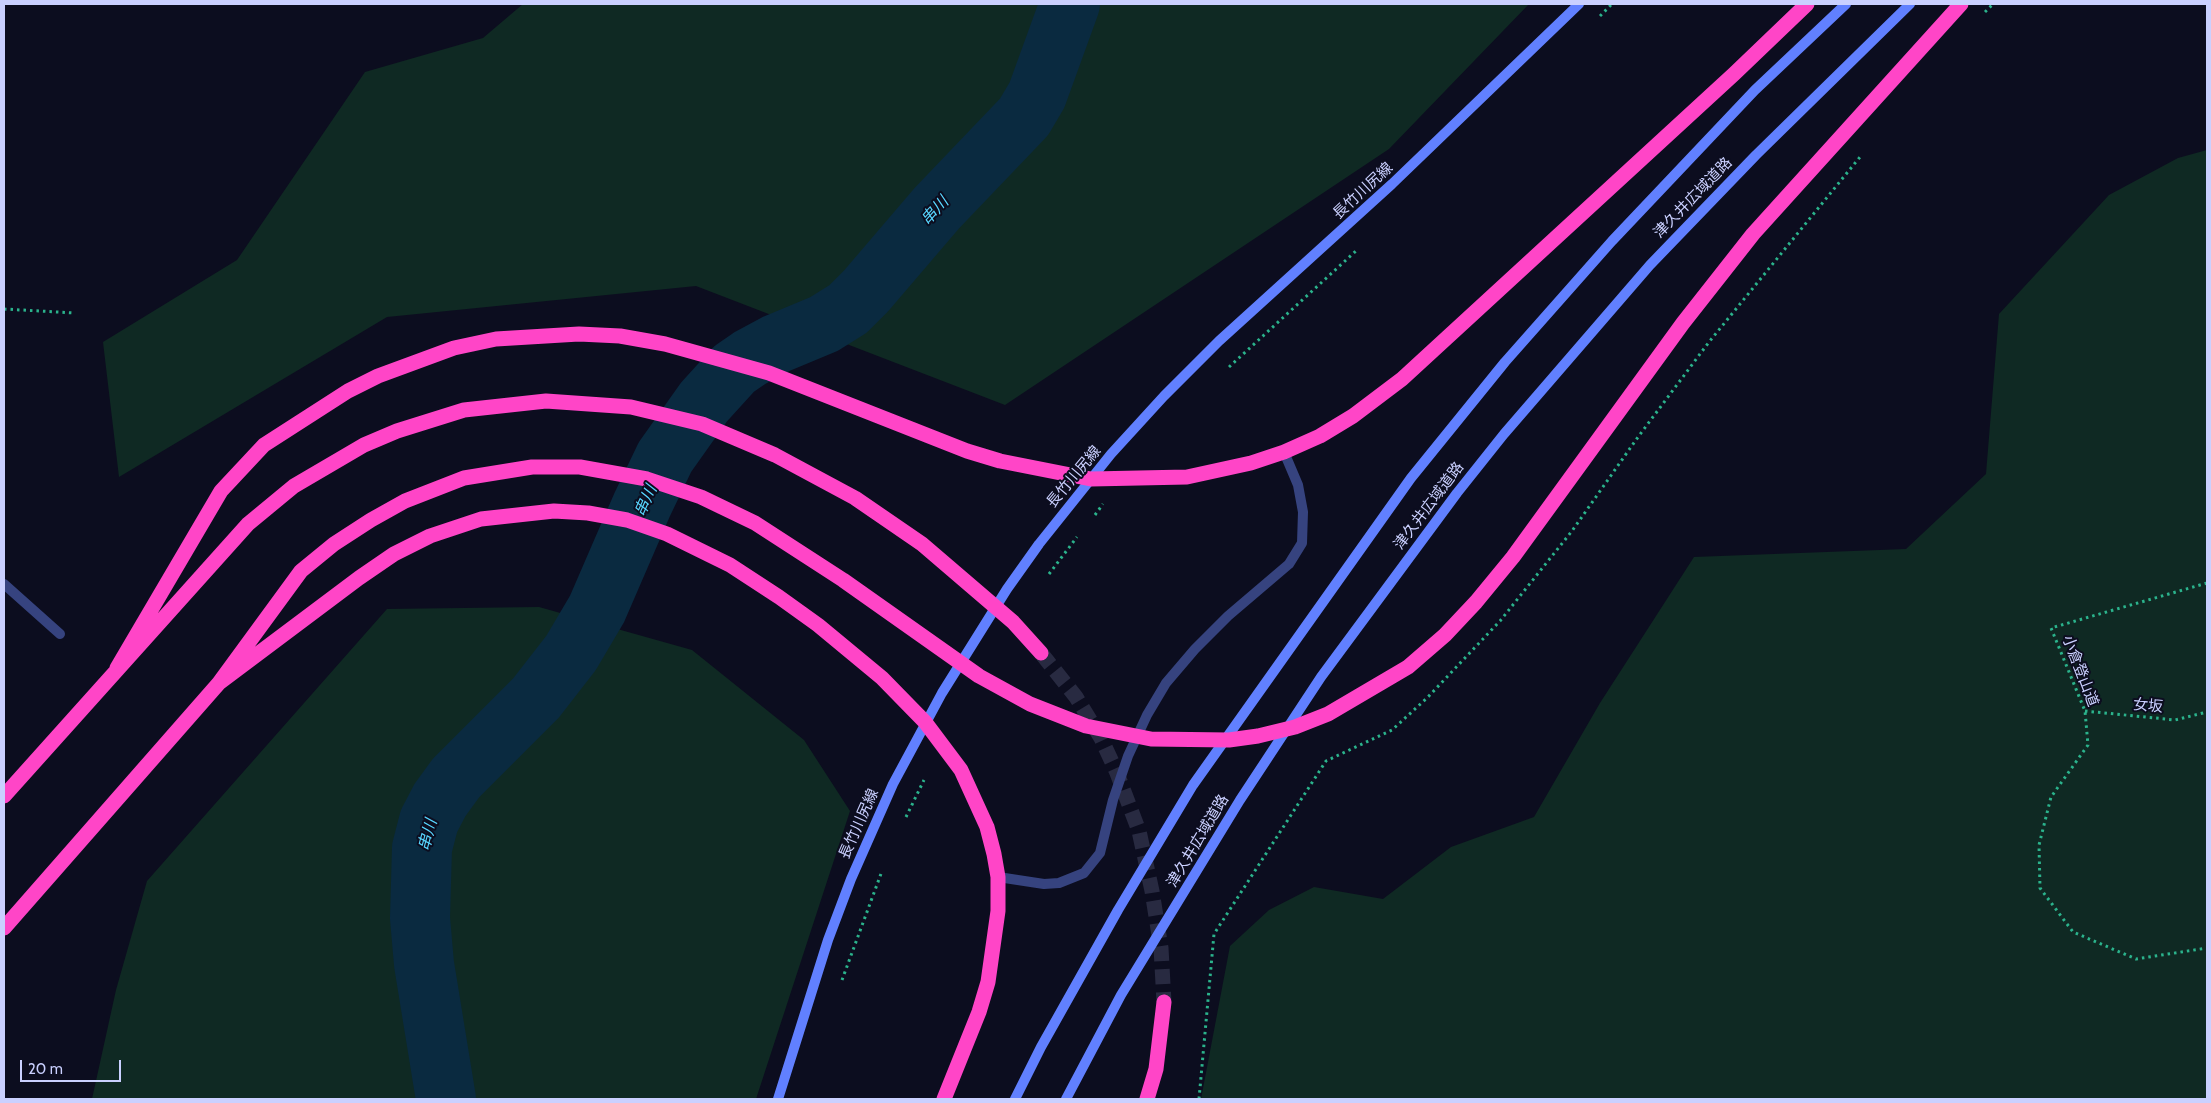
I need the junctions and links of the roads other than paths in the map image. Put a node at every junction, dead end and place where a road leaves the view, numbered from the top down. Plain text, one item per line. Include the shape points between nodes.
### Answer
1 (1579, 4) edge
2 (1807, 4) edge
3 (1846, 4) edge
4 (1910, 4) edge
5 (1961, 4) edge
6 (1284, 452) junction
7 (4, 584) edge
8 (60, 634) dead end
9 (1041, 653) tunnel mouth
10 (117, 668) junction
11 (219, 683) junction
12 (4, 796) edge
13 (998, 877) junction
14 (4, 928) edge
15 (1164, 1002) tunnel mouth
16 (778, 1099) edge
17 (944, 1099) edge
18 (1015, 1099) edge
19 (1066, 1099) edge
20 (1147, 1099) edge

1 - 16 main road, 長竹川尻線 via 1164,396 1039,544 942,693 893,784 831,933
2 - 6 highway via 1402,379 1353,416
3 - 18 main road, 津久井広域道路 via 1755,90 1612,241 1505,362 1411,478 1192,786 1118,910
4 - 19 main road, 津久井広域道路 via 1756,155 1650,265 1457,493 1326,670 1240,800 1121,996
5 - 11 highway via 1753,234 1682,323 1513,557 1476,602 1408,667 1320,718 1248,738 1192,741 1151,739 1086,726 1030,704 979,676 755,522 662,483 580,467 532,467 464,478 405,501 334,544 301,572
6 - 10 highway via 1234,468 1187,477 1091,479 1000,461 929,437 769,373 665,344 620,336 579,334 496,339 411,362 348,391 264,445 221,491
6 - 13 lane via 1298,485 1303,512 1302,543 1289,564 1221,623 1166,682 1128,756 1100,853 1084,873 1059,883
7 - 8 lane
9 - 10 highway via 1013,622 953,569 889,520 775,455 702,424 631,407 546,401 464,410 396,431 364,445 294,486 248,524
10 - 12 highway
11 - 13 highway via 359,578 394,554 430,536 481,519 554,510 626,520 666,534 730,565 779,597 860,660 925,722 961,770 987,827
11 - 14 highway
13 - 17 highway via 998,911 988,982
15 - 20 highway via 1156,1069

